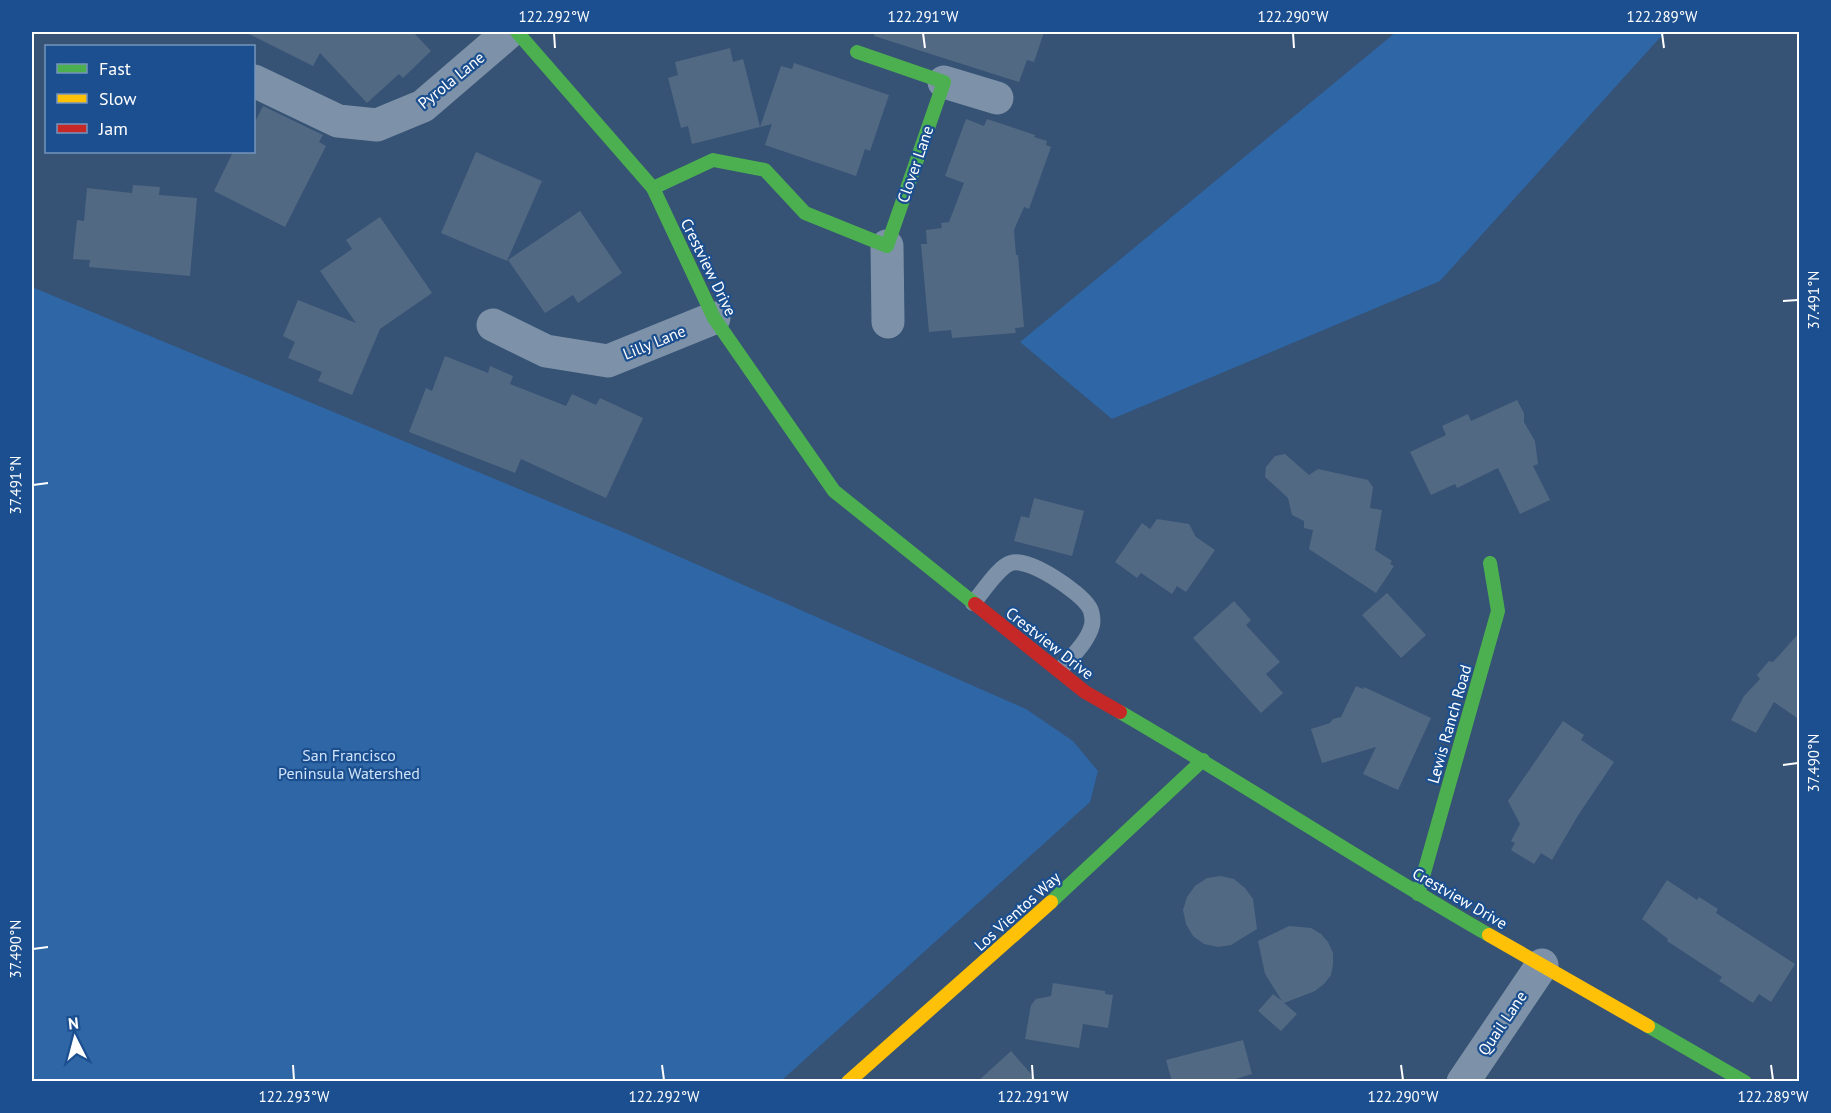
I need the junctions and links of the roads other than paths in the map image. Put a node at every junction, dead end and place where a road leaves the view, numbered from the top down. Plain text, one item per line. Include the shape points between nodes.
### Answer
1 (509, 32) edge
2 (517, 32) edge
3 (857, 52) dead end
4 (255, 81) edge
5 (944, 82) junction
6 (997, 98) dead end
7 (653, 189) junction
8 (887, 246) junction
9 (714, 318) junction
10 (888, 322) dead end
11 (493, 326) dead end
12 (1490, 563) dead end
13 (973, 603) junction
14 (1060, 670) junction
15 (1203, 760) junction
16 (1418, 894) junction
17 (1542, 965) junction
18 (848, 1082) edge
19 (1463, 1082) edge
20 (1745, 1082) edge

1 - 4 street, Pyrola Lane via 423,106 377,125 338,121
2 - 7 street, Crestview Drive
3 - 5 street
5 - 6 street
5 - 8 street, Clover Lane
7 - 8 street via 713,160 765,170 804,213
7 - 9 street, Crestview Drive
8 - 10 street, Clover Lane
9 - 11 street, Lilly Lane via 608,361 546,351
9 - 13 street, Crestview Drive via 834,491
12 - 16 street, Lewis Ranch Road via 1498,611
13 - 14 street, Crestview Drive
13 - 14 lane via 1003,567 1021,561 1036,566 1082,598 1091,609 1092,623 1086,638
14 - 15 street, Crestview Drive via 1085,692
15 - 16 street, Crestview Drive
15 - 18 street, Los Vientos Way via 1054,900
16 - 17 street, Crestview Drive
17 - 19 street, Quail Lane
17 - 20 street, Crestview Drive

